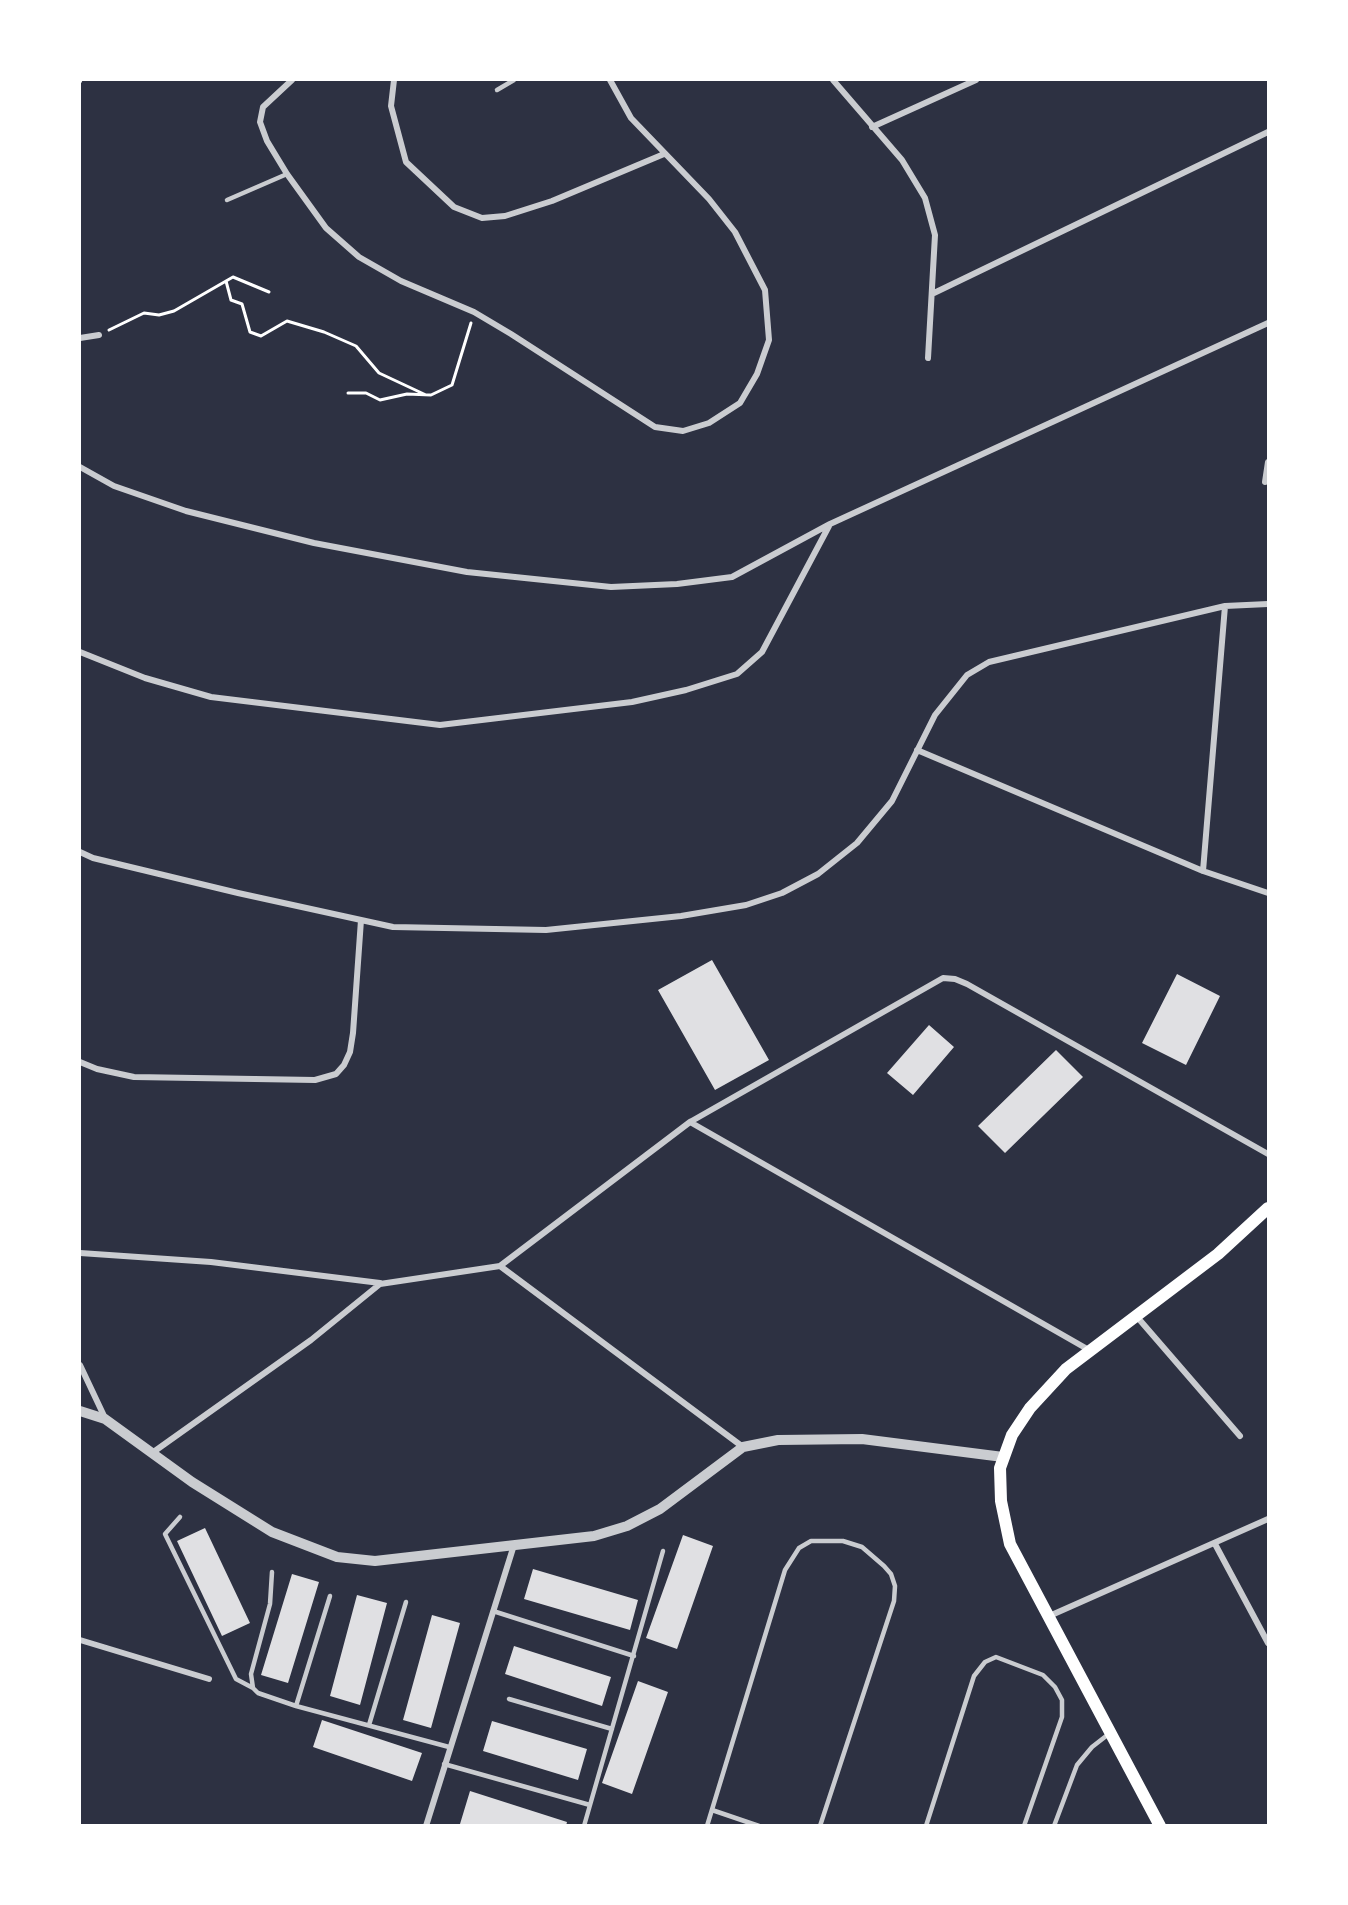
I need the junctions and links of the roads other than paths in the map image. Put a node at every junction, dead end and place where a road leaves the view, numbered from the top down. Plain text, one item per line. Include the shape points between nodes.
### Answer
1 (292, 80) edge
2 (394, 80) edge
3 (514, 80) edge
4 (610, 80) edge
5 (833, 80) edge
6 (976, 80) edge
7 (497, 90) dead end
8 (872, 127) junction
9 (1269, 132) edge
10 (664, 153) junction
11 (287, 174) junction
12 (226, 200) dead end
13 (934, 293) junction
14 (1269, 323) edge
15 (99, 335) road end
16 (80, 338) edge
17 (928, 358) dead end
18 (1269, 462) edge
19 (80, 467) edge
20 (1265, 482) dead end
21 (830, 524) junction
22 (1269, 604) edge
23 (1226, 606) junction
24 (80, 652) edge
25 (917, 750) junction
26 (80, 852) edge
27 (1203, 871) junction
28 (1269, 892) edge
29 (361, 920) junction
30 (80, 1062) edge
31 (690, 1122) junction
32 (1269, 1154) edge
33 (1269, 1208) edge
34 (80, 1253) edge
35 (501, 1266) junction
36 (380, 1284) junction
37 (1138, 1318) junction
38 (1089, 1350) junction
39 (80, 1365) edge
40 (80, 1411) edge
41 (105, 1419) junction
42 (1240, 1436) dead end
43 (743, 1447) junction
44 (152, 1453) junction
45 (1003, 1457) junction
46 (180, 1517) dead end
47 (1269, 1519) edge
48 (514, 1544) junction
49 (1215, 1544) junction
50 (663, 1551) dead end
51 (272, 1572) dead end
52 (330, 1596) dead end
53 (406, 1602) dead end
54 (493, 1611) junction
55 (1047, 1617) junction
56 (80, 1640) edge
57 (1269, 1643) edge
58 (634, 1656) junction
59 (209, 1679) dead end
60 (253, 1688) junction
61 (509, 1699) dead end
62 (296, 1706) junction
63 (369, 1725) junction
64 (612, 1729) junction
65 (1110, 1733) junction
66 (449, 1747) junction
67 (444, 1764) junction
68 (590, 1805) junction
69 (712, 1809) junction
70 (426, 1826) edge
71 (584, 1826) edge
72 (707, 1826) edge
73 (759, 1826) edge
74 (820, 1826) edge
75 (926, 1826) edge
76 (1024, 1826) edge
77 (1054, 1826) edge
78 (1160, 1826) edge

1 - 11 street via 263,107 260,122
2 - 10 street via 391,106 406,162 454,207 482,218 505,216 552,201
3 - 7 lane
4 - 10 street via 631,118
5 - 8 street
6 - 8 street
8 - 13 street via 902,160 925,198 936,235
9 - 13 street
10 - 11 street via 735,232 765,290 769,340 757,374 740,403 710,423 683,431 655,427 548,355 474,312 359,257 326,228
11 - 12 lane
13 - 17 street
14 - 21 street
15 - 16 street
18 - 20 street
19 - 21 street via 114,486 186,511 314,543 467,572 611,586 732,577
21 - 24 street via 762,652 737,674 632,702 440,725 211,697 145,678
22 - 23 street
23 - 25 street via 989,662 967,675 952,692 934,716
23 - 27 street
25 - 27 street
25 - 29 street via 892,801 857,843 818,874 782,893 746,905 546,930 393,927
26 - 29 street
27 - 28 street
29 - 30 street via 354,1033 350,1052 336,1074 315,1080 134,1077
31 - 32 street via 943,978 967,984
31 - 35 street
31 - 38 street
33 - 37 main road
34 - 36 street via 211,1262
35 - 36 street
35 - 43 street
36 - 44 street via 311,1340
37 - 38 main road
37 - 42 street
38 - 45 main road via 1030,1408 1012,1434
39 - 41 street
40 - 41 street
41 - 44 street
43 - 45 street via 790,1439 862,1439
43 - 48 street via 660,1509 627,1526 594,1536
44 - 48 street via 272,1532 337,1557 375,1561
45 - 55 main road via 1000,1501 1004,1526
46 - 60 lane via 165,1534 236,1679
47 - 49 street
48 - 54 street
49 - 55 street
49 - 57 street
50 - 58 lane
51 - 60 lane via 270,1604 251,1674
52 - 62 lane
53 - 63 lane
54 - 58 lane
54 - 66 street
55 - 65 main road
56 - 59 street
58 - 64 lane
60 - 62 lane
61 - 64 lane
62 - 63 lane
63 - 66 lane
64 - 68 lane
65 - 77 lane via 1077,1765
65 - 78 main road
66 - 67 street
67 - 68 lane
67 - 70 street
68 - 71 lane
69 - 72 lane
69 - 73 lane
69 - 74 lane via 792,1556 811,1542 843,1541 862,1547 891,1574 894,1601
75 - 76 lane via 974,1676 986,1662 996,1658 1043,1675 1062,1700 1062,1717

